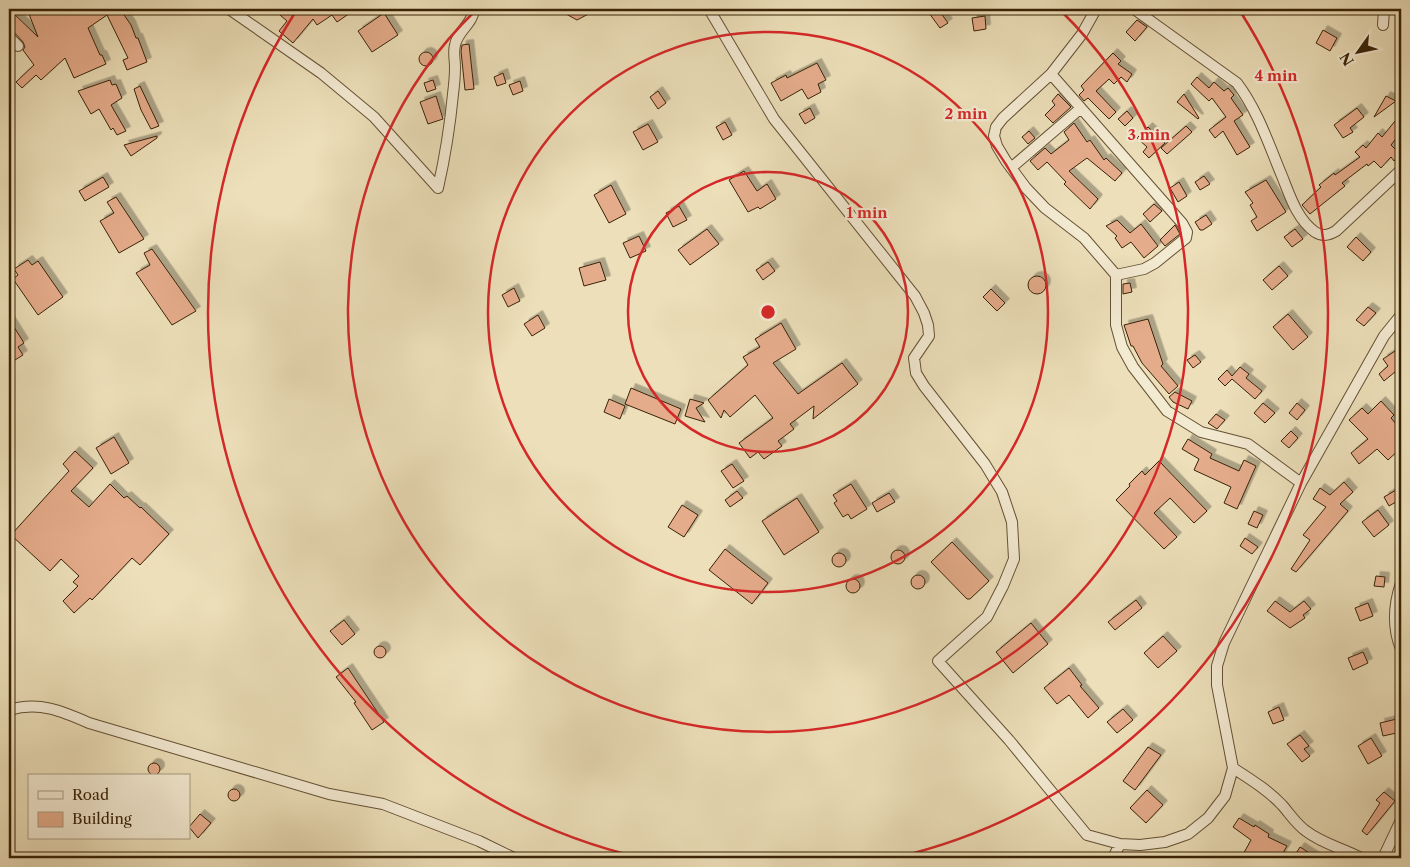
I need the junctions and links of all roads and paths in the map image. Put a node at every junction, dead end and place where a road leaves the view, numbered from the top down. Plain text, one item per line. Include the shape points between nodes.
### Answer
1 (229, 9) edge
2 (474, 9) edge
3 (709, 9) edge
4 (1096, 9) edge
5 (1134, 9) edge
6 (1384, 9) edge
7 (1383, 25) dead end
8 (9, 37) edge
9 (18, 46) dead end
10 (1051, 74) junction
11 (1081, 108) junction
12 (1011, 168) junction
13 (1401, 170) edge
14 (1116, 275) junction
15 (1401, 315) edge
16 (1301, 483) junction
17 (1401, 583) edge
18 (1401, 649) edge
19 (9, 710) edge
20 (1233, 768) junction
21 (1401, 820) edge
22 (1120, 844) junction
23 (514, 858) edge
24 (1112, 858) edge
25 (1361, 858) edge
26 (1383, 858) edge

1 - 2 street via 322,73 374,117 438,188 454,94 455,43 474,16
3 - 22 street via 774,119 915,296 924,313 929,336 914,358 916,373 985,464 1002,492 1012,522 1014,558 1007,577 987,618 938,661 1009,740 1087,835
4 - 10 street via 1082,34
5 - 13 street via 1237,83 1258,118 1297,212 1317,233 1325,236 1336,231
6 - 7 street
8 - 9 street
10 - 11 street
10 - 12 street via 996,127 997,146
11 - 12 street
11 - 14 street via 1187,232 1186,238 1156,263
12 - 14 street via 1045,208 1084,238
14 - 16 street via 1116,325 1122,347 1133,367 1168,411 1201,432 1248,444
15 - 16 street via 1384,336
16 - 20 street via 1224,643 1217,666 1217,685
17 - 18 street via 1394,622
19 - 23 street via 38,706 61,710 89,723 329,794 383,804
20 - 22 street via 1225,796 1208,818 1188,834 1165,842
20 - 25 street via 1275,798 1303,830 1326,844
21 - 26 street
22 - 24 street

